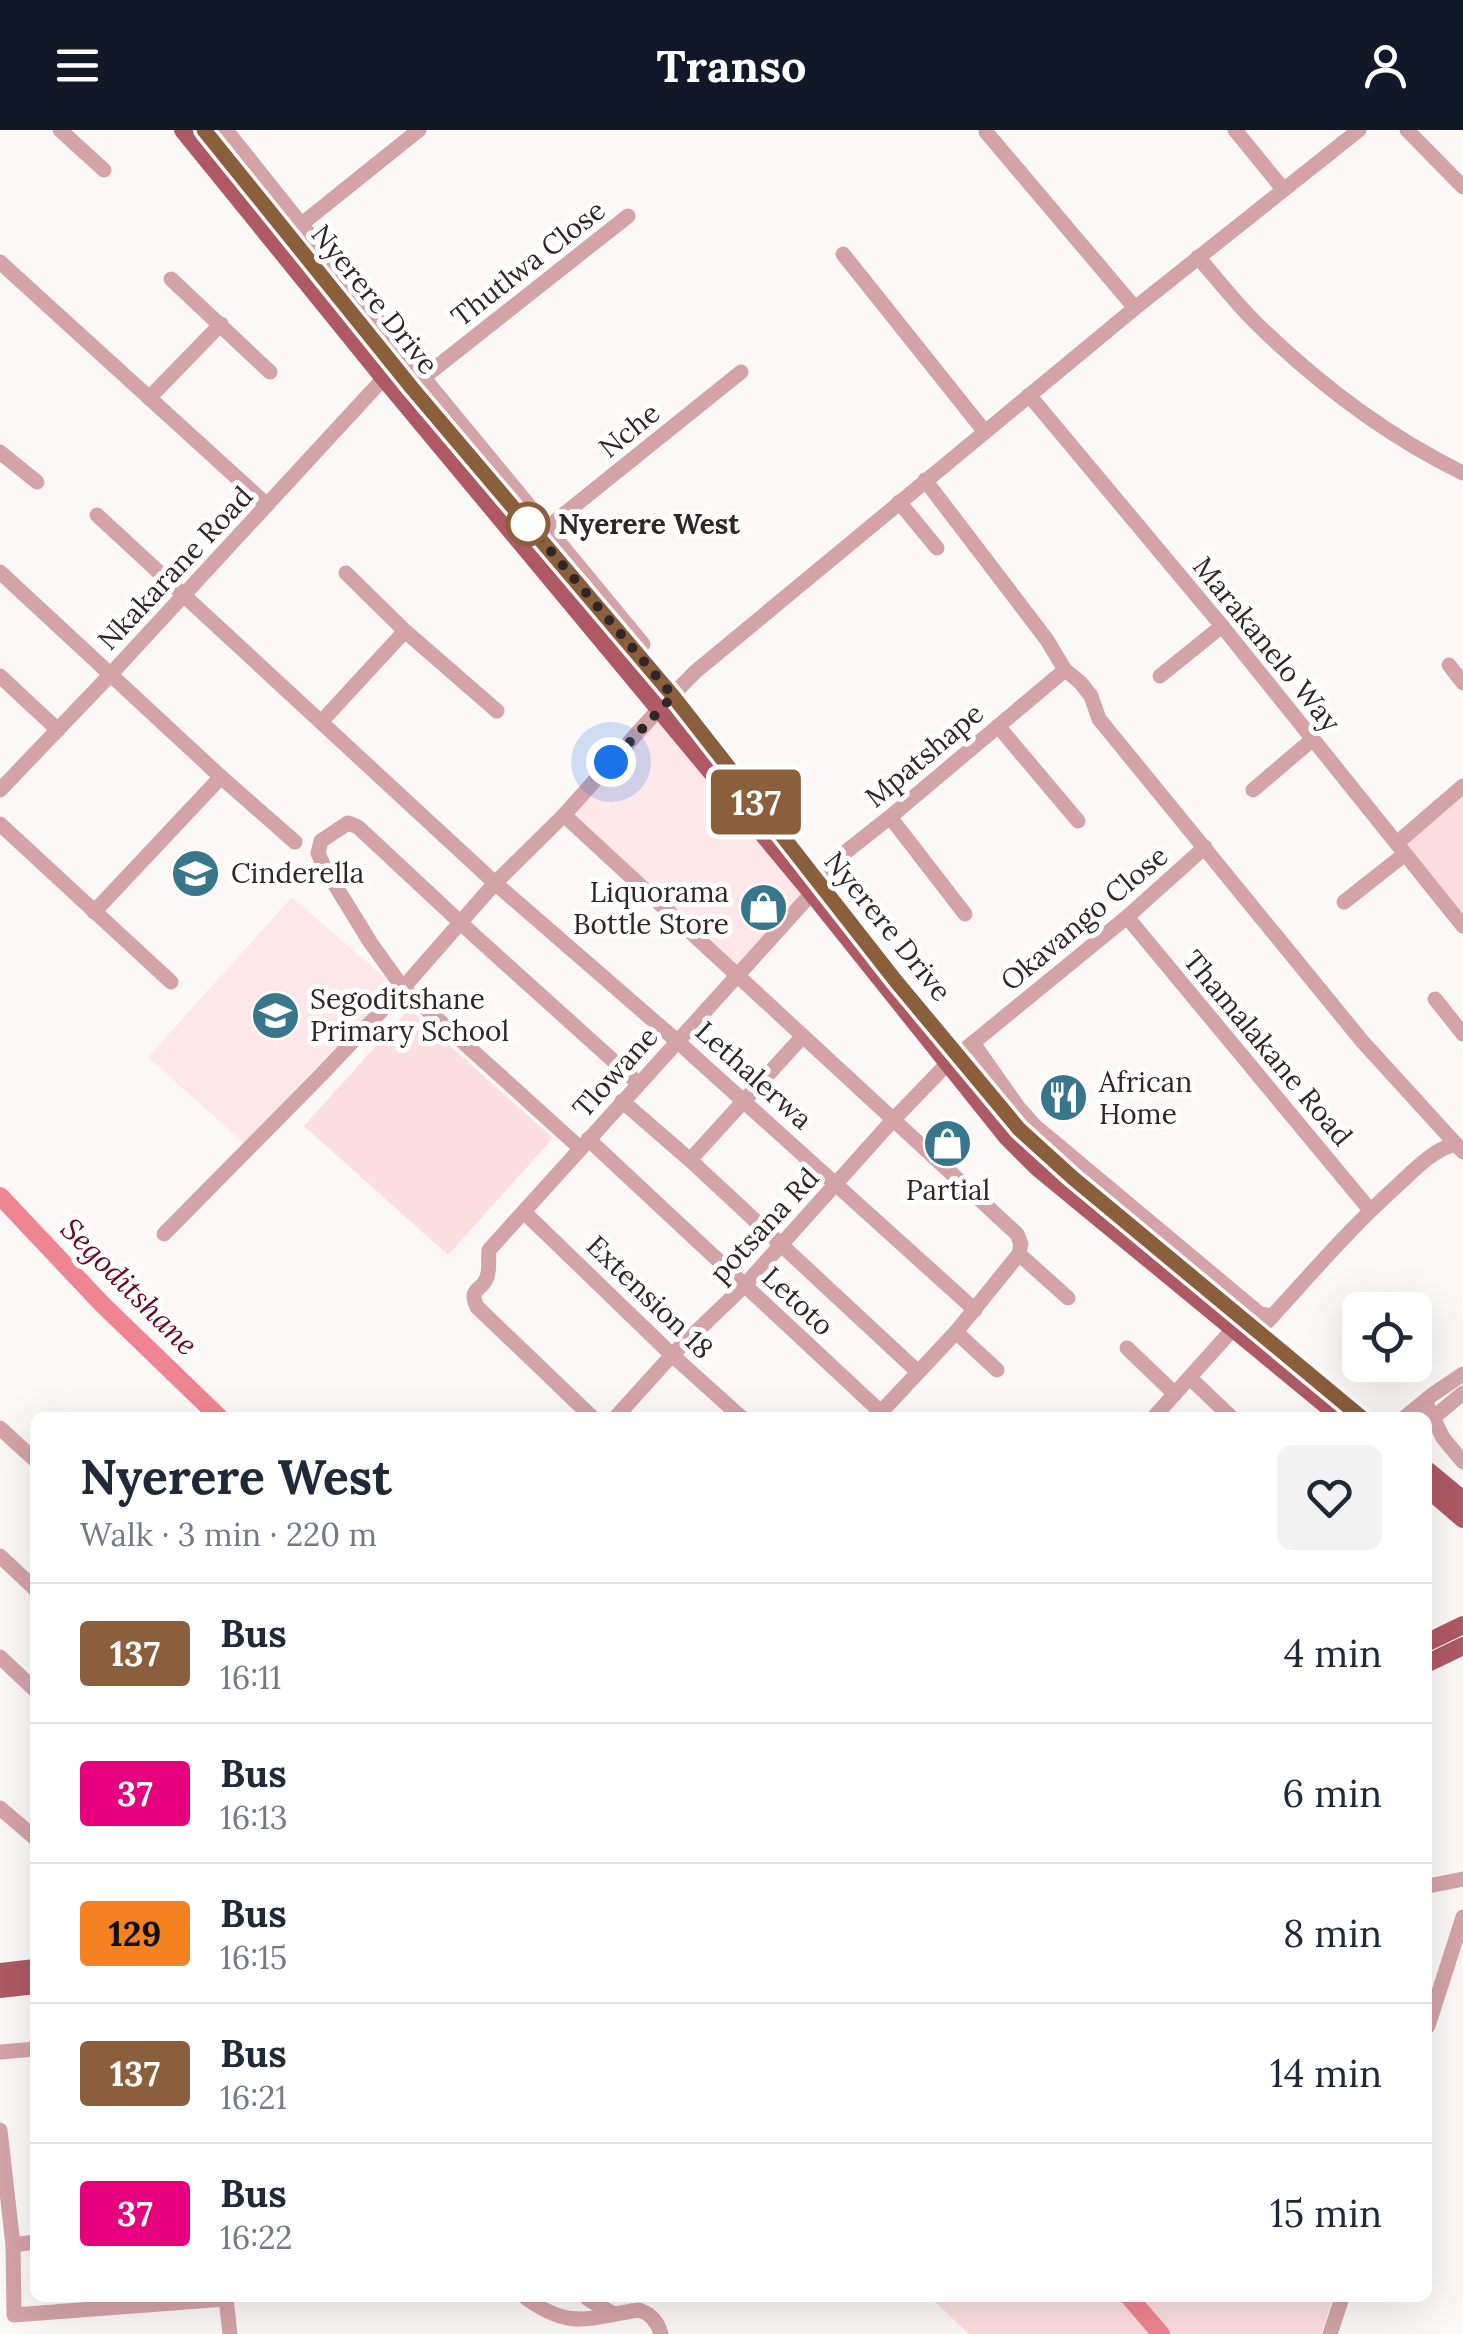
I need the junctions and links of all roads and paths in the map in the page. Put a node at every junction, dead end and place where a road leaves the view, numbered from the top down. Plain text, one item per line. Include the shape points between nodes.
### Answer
1 (60, 130) edge
2 (183, 130) edge
3 (204, 130) edge
4 (226, 130) edge
5 (419, 130) edge
6 (1234, 130) edge
7 (1358, 130) edge
8 (1407, 130) edge
9 (986, 132) edge
10 (104, 170) dead end
11 (1463, 187) edge
12 (1284, 189) junction
13 (628, 216) dead end
14 (288, 235) junction
15 (843, 254) dead end
16 (1198, 257) junction
17 (0, 262) edge
18 (170, 279) dead end
19 (1135, 308) junction
20 (220, 324) junction
21 (270, 372) dead end
22 (742, 372) dead end
23 (384, 378) junction
24 (418, 382) junction
25 (1029, 395) junction
26 (149, 398) junction
27 (986, 432) junction
28 (0, 452) edge
29 (1463, 473) edge
30 (925, 480) junction
31 (36, 482) dead end
32 (899, 502) junction
33 (267, 505) junction
34 (97, 515) dead end
35 (548, 527) junction
36 (937, 548) dead end
37 (0, 572) edge
38 (346, 573) dead end
39 (184, 595) junction
40 (1222, 626) junction
41 (405, 631) junction
42 (643, 644) dead end
43 (1449, 666) dead end
44 (1065, 670) junction
45 (110, 675) junction
46 (0, 676) edge
47 (1160, 676) dead end
48 (1463, 683) edge
49 (673, 696) junction
50 (658, 710) junction
51 (497, 711) dead end
52 (321, 722) junction
53 (998, 726) junction
54 (58, 730) junction
55 (1313, 739) junction
56 (221, 777) junction
57 (1463, 786) edge
58 (0, 790) edge
59 (1253, 790) dead end
60 (564, 815) junction
61 (890, 816) junction
62 (1078, 821) dead end
63 (0, 824) edge
64 (296, 842) dead end
65 (1206, 848) junction
66 (1401, 848) junction
67 (495, 884) junction
68 (813, 885) junction
69 (1344, 902) dead end
70 (94, 912) junction
71 (964, 914) dead end
72 (1127, 917) junction
73 (460, 923) junction
74 (1463, 926) edge
75 (738, 974) junction
76 (171, 982) dead end
77 (403, 988) junction
78 (1435, 999) dead end
79 (1463, 1034) edge
80 (803, 1036) junction
81 (677, 1040) junction
82 (973, 1043) junction
83 (952, 1060) junction
84 (638, 1083) junction
85 (622, 1101) junction
86 (745, 1101) junction
87 (893, 1120) junction
88 (584, 1143) junction
89 (1459, 1148) edge
90 (690, 1160) junction
91 (837, 1184) junction
92 (1370, 1210) junction
93 (524, 1212) junction
94 (164, 1234) dead end
95 (781, 1246) junction
96 (1019, 1254) junction
97 (744, 1286) junction
98 (1068, 1298) dead end
99 (975, 1310) junction
100 (1272, 1316) junction
101 (1234, 1328) junction
102 (1258, 1331) junction
103 (956, 1332) junction
104 (1127, 1348) dead end
105 (672, 1355) junction
106 (997, 1370) dead end
107 (918, 1372) junction
108 (1463, 1374) edge
109 (1190, 1378) junction
110 (1463, 1393) edge
111 (1175, 1394) junction
112 (1425, 1400) junction
113 (588, 1412) edge
114 (620, 1412) edge
115 (735, 1412) edge
116 (881, 1412) edge
117 (886, 1412) edge
118 (1158, 1412) edge
119 (1226, 1412) edge
120 (1335, 1412) edge
121 (1355, 1412) edge
122 (1410, 1412) edge
123 (1430, 1412) edge
124 (1433, 1418) joint
125 (0, 1428) edge
126 (30, 1455) edge
127 (1463, 1462) edge
128 (1432, 1474) edge
129 (1432, 1492) edge
130 (1463, 1500) edge
131 (1463, 1518) edge
132 (0, 1556) edge
133 (30, 1583) edge
134 (1463, 1625) edge
135 (1432, 1640) edge
136 (1463, 1646) edge
137 (0, 1657) edge
138 (1432, 1661) edge
139 (30, 1685) edge
140 (0, 1808) edge
141 (30, 1834) edge
142 (1463, 1880) edge
143 (1432, 1885) edge
144 (1463, 1917) edge
145 (30, 1969) edge
146 (0, 1972) edge
147 (30, 1986) edge
148 (0, 1989) edge
149 (1432, 2014) edge
150 (30, 2049) edge
151 (0, 2052) edge
152 (0, 2130) edge
153 (30, 2242) edge
154 (13, 2244) junction
155 (130, 2302) edge
156 (226, 2302) edge
157 (532, 2302) edge
158 (594, 2302) edge
159 (1341, 2302) edge
160 (9, 2307) edge
161 (613, 2314) junction
162 (16, 2334) edge
163 (230, 2334) edge
164 (661, 2334) edge
165 (1330, 2334) edge

1 - 10 street
2 - 14 main road, Nyerere Drive
3 - 14 main road, Nyerere Drive
4 - 14 street
5 - 14 street
6 - 12 street
7 - 12 street
8 - 11 street
9 - 19 street
12 - 16 street
13 - 24 street, Thutlwa Close
14 - 23 main road, Nyerere Drive
14 - 24 main road, Nyerere Drive
15 - 27 street
16 - 19 street
16 - 29 street via 1307,370 1407,443
17 - 26 street
18 - 20 street
19 - 25 street
20 - 21 street
20 - 26 street
22 - 35 street, Nche
23 - 33 street, Nkakarane Road
23 - 50 main road, Nyerere Drive
24 - 35 street
24 - 49 main road, Nyerere Drive
25 - 27 street
25 - 40 street, Marakanelo Way
26 - 33 street
27 - 30 street
28 - 31 street
30 - 32 street
30 - 44 street
32 - 36 street
32 - 49 street
33 - 39 street, Nkakarane Road
34 - 39 street, Lethalerwa
35 - 42 street
37 - 45 street
38 - 41 street
39 - 45 street, Nkakarane Road
39 - 52 street, Lethalerwa
40 - 47 street
40 - 55 street, Marakanelo Way
41 - 51 street
41 - 52 street
43 - 48 street
44 - 53 street, Mpatshape
44 - 65 street
45 - 54 street, Nkakarane Road
45 - 56 street
46 - 54 street
49 - 50 street
49 - 68 main road, Nyerere Drive
50 - 60 street
50 - 68 main road, Nyerere Drive
52 - 67 street, Lethalerwa
53 - 61 street, Mpatshape
53 - 62 street
54 - 58 street, Nkakarane Road
55 - 59 street
55 - 66 street, Marakanelo Way
56 - 64 street
56 - 70 street
57 - 66 street
60 - 67 street
60 - 75 street
61 - 68 street, Mpatshape
61 - 71 street
63 - 70 street
65 - 72 street, Okavango Close
65 - 89 street via 1362,1041
66 - 69 street
66 - 74 street, Marakanelo Way
67 - 73 street
67 - 81 street, Lethalerwa
68 - 75 street, Tlowane
68 - 83 main road, Nyerere Drive
70 - 76 street
72 - 82 street, Okavango Close
72 - 92 street, Thamalakane Road
73 - 77 street
73 - 77 street, Letoto via 352,823 321,841 324,866
73 - 84 street
75 - 80 street
75 - 81 street, Tlowane
77 - 88 street, Letoto
77 - 94 street
78 - 79 street
80 - 86 street
80 - 87 street
81 - 84 street, Tlowane
81 - 86 street, Lethalerwa
82 - 83 street, Okavango Close
82 - 100 street via 1034,1126 1260,1314
83 - 87 street, potsana Rd
83 - 101 main road, Nyerere Drive via 996,1124 1037,1167
83 - 102 main road, Nyerere Drive via 1043,1152
84 - 85 street, Tlowane
85 - 88 street, Tlowane
85 - 90 street
86 - 90 street
86 - 91 street, Lethalerwa
87 - 91 street, potsana Rd
87 - 96 street via 1017,1234
88 - 93 street, Tlowane
88 - 97 street, Letoto
89 - 92 street via 1442,1148
90 - 95 street
91 - 95 street, potsana Rd
91 - 99 street, Lethalerwa
92 - 100 street
93 - 105 street, Extension 18
93 - 113 street, Tlowane via 489,1250 487,1277 473,1299
95 - 97 street, potsana Rd
95 - 107 street
96 - 98 street
96 - 99 street
97 - 105 street, potsana Rd
97 - 116 street, Letoto
99 - 103 street
100 - 102 street
101 - 109 street
101 - 120 main road, Nyerere Drive
102 - 121 main road, Nyerere Drive
103 - 106 street
103 - 107 street
104 - 111 street
105 - 114 street, potsana Rd
105 - 115 street, Extension 18
107 - 117 street
108 - 112 street
109 - 111 street
109 - 119 street
110 - 124 street
111 - 118 street
112 - 122 street
112 - 123 street
124 - 127 street
125 - 126 street
128 - 130 main road
129 - 131 main road
132 - 133 street
134 - 135 main road
136 - 138 main road
137 - 139 street
140 - 141 street
142 - 143 street
144 - 149 street
145 - 146 main road
147 - 148 main road
150 - 151 street
152 - 154 street
153 - 154 street
154 - 160 street
155 - 160 street
156 - 163 street
157 - 161 street via 570,2320
158 - 161 street
159 - 165 street
160 - 162 street
161 - 164 street via 647,2312

